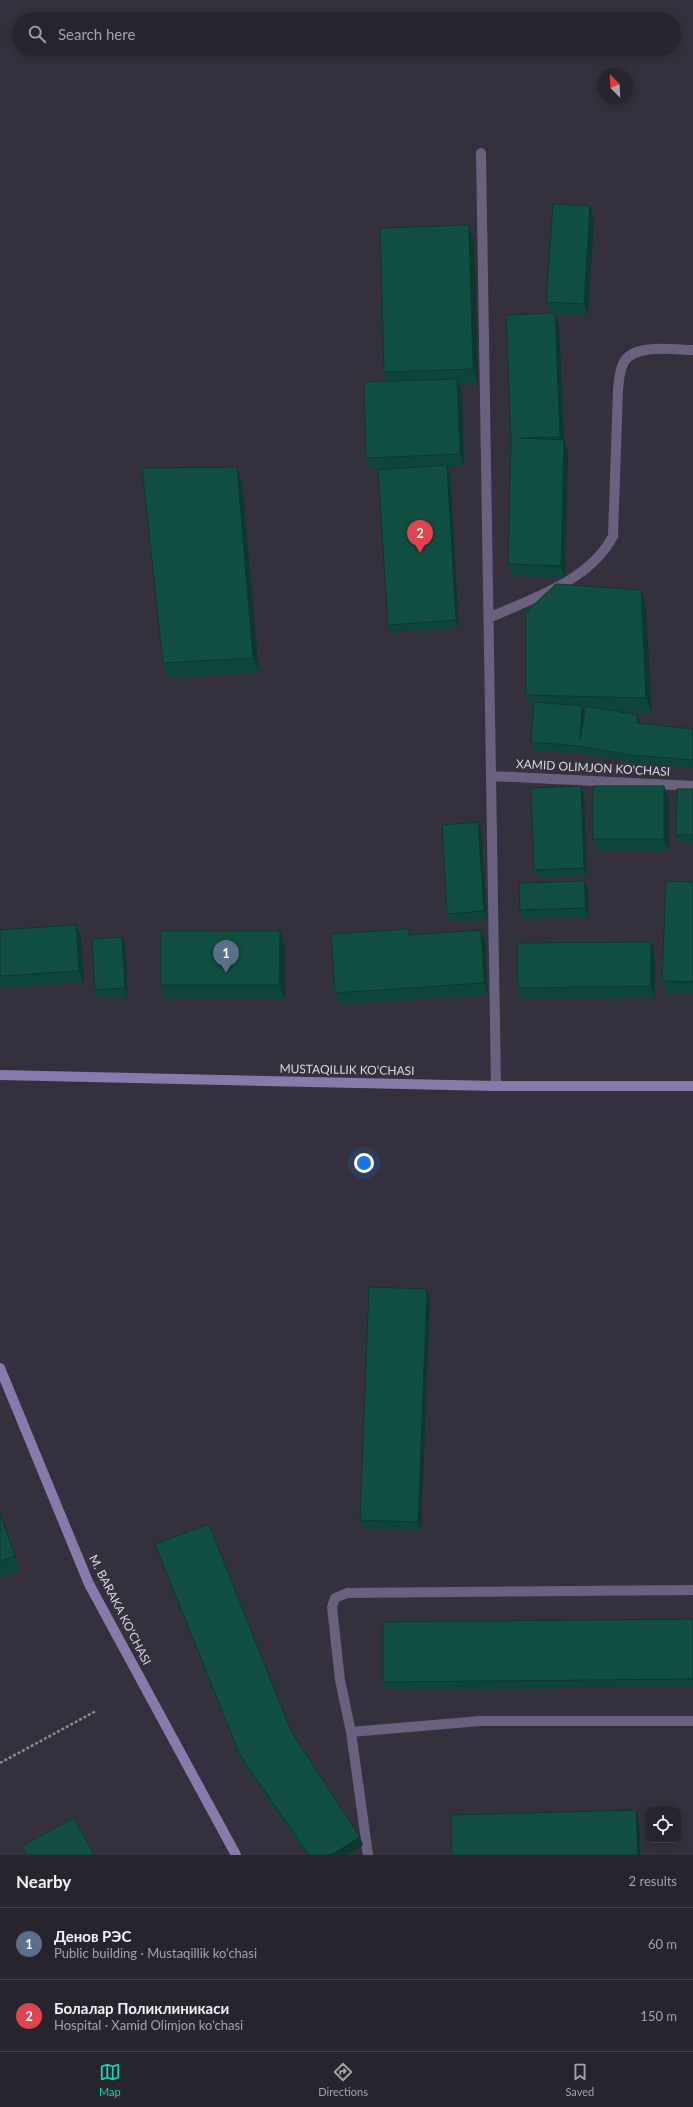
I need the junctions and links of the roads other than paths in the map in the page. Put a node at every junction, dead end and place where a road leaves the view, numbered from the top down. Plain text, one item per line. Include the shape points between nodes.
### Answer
1 (481, 153) dead end
2 (693, 350) edge
3 (489, 618) junction
4 (491, 776) junction
5 (693, 786) edge
6 (0, 1075) edge
7 (496, 1086) junction
8 (693, 1086) edge
9 (0, 1368) edge
10 (693, 1590) edge
11 (693, 1721) edge
12 (351, 1732) junction
13 (236, 1855) edge
14 (368, 1855) edge

1 - 3 street
2 - 3 street via 647,349 625,360 620,372 618,390 613,536 606,550 591,565 560,585
3 - 4 street
4 - 5 street, XAMID OLIMJON KO'CHASI
4 - 7 street
6 - 7 street, MUSTAQILLIK KO‘CHASI
7 - 8 street, MUSTAQILLIK KO‘CHASI
9 - 13 street, M. BARAKA KO'CHASI via 89,1584
10 - 12 street via 340,1595 335,1598 332,1607 340,1680
11 - 12 street via 480,1721
12 - 14 street

